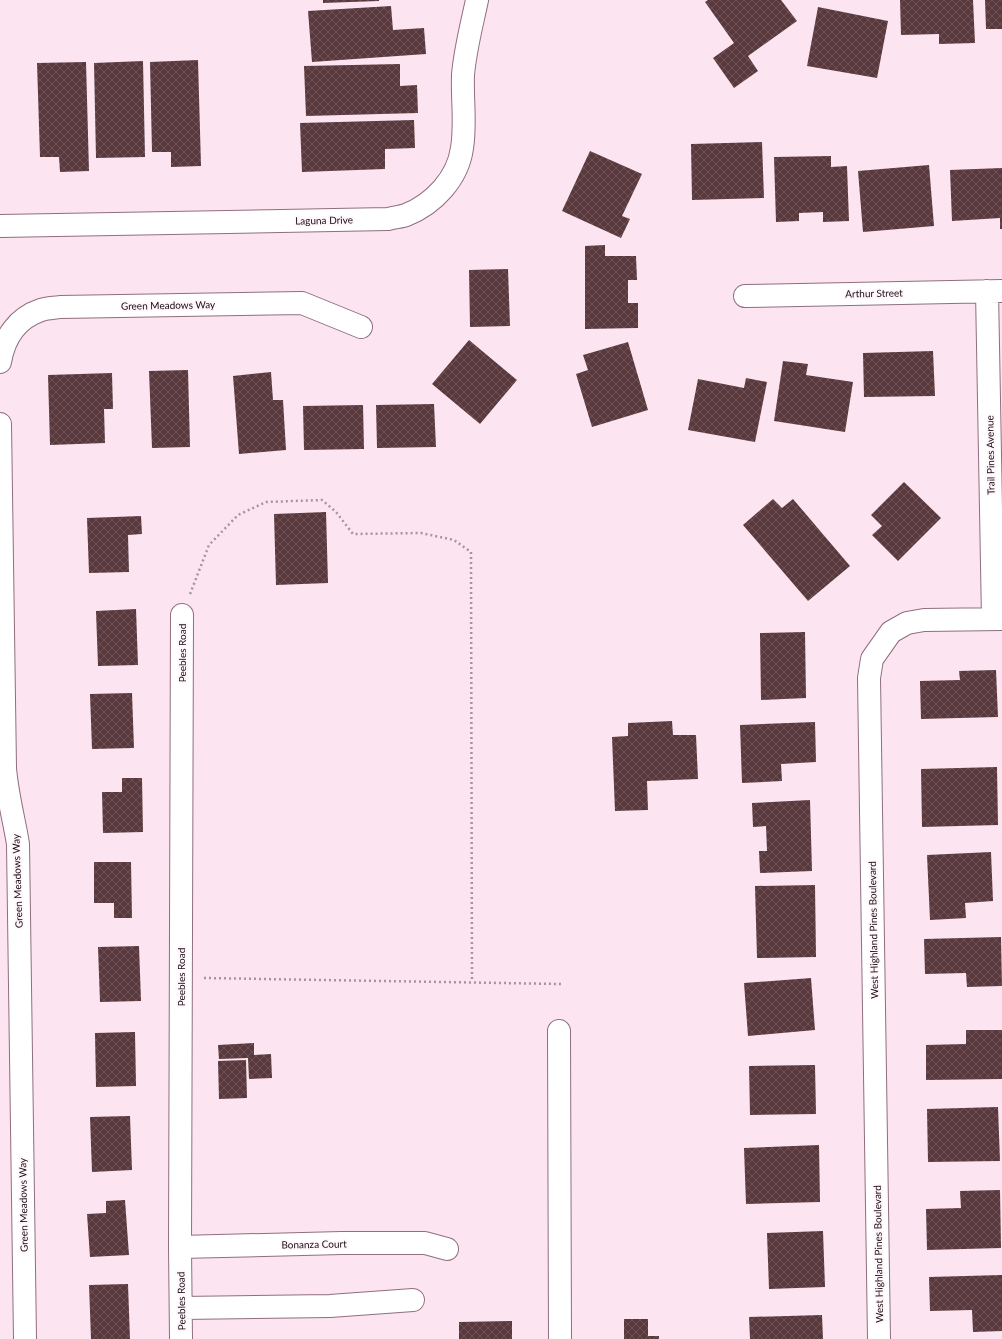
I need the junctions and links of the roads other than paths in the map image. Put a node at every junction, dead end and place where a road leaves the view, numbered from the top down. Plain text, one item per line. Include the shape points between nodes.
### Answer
1 (477, 0) edge
2 (0, 226) edge
3 (995, 291) edge
4 (746, 296) dead end
5 (361, 327) dead end
6 (0, 362) edge
7 (0, 424) edge
8 (182, 615) road end
9 (997, 619) edge
10 (559, 1031) dead end
11 (180, 1247) junction
12 (447, 1249) dead end
13 (413, 1300) dead end
14 (181, 1308) junction
15 (25, 1339) edge
16 (181, 1339) edge
17 (560, 1339) edge
18 (880, 1339) edge

1 - 2 street, Laguna Drive via 464,74 464,131 457,167 448,183 430,202 406,215 388,218
3 - 4 street, Arthur Street
3 - 9 street, Trail Pines Avenue
5 - 6 street, Green Meadows Way via 302,303 60,307 41,310 24,318 11,332 3,348
7 - 15 street, Green Meadows Way via 5,768 18,844
8 - 11 street, Peebles Road
9 - 18 street, West Highland Pines Boulevard via 924,620 907,624 891,632 872,659 869,678
10 - 17 street
11 - 12 street, Bonanza Court via 425,1243
11 - 14 street, Peebles Road
13 - 14 street via 330,1306
14 - 16 street, Peebles Road

